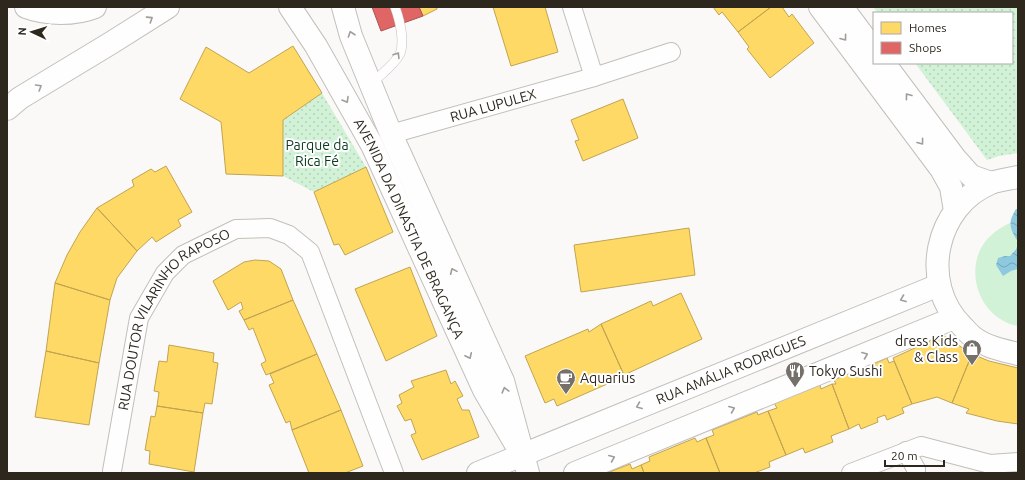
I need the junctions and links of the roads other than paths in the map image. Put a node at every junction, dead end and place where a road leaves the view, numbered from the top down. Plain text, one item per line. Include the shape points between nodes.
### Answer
1 (26, 7) edge
2 (95, 7) edge
3 (168, 7) edge
4 (343, 7) edge
5 (395, 7) edge
6 (572, 7) edge
7 (820, 7) edge
8 (842, 7) edge
9 (293, 12) edge
10 (873, 49) edge
11 (671, 52) dead end
12 (885, 64) edge
13 (594, 77) junction
14 (371, 83) junction
15 (7, 109) edge
16 (391, 134) junction
17 (1018, 177) edge
18 (991, 183) junction
19 (955, 211) junction
20 (939, 286) junction
21 (954, 318) junction
22 (1018, 354) edge
23 (906, 451) junction
24 (1018, 462) edge
25 (525, 464) edge
26 (988, 469) edge
27 (112, 471) dead end
28 (394, 473) edge
29 (478, 473) edge
30 (575, 473) edge
31 (851, 473) edge
32 (916, 473) edge

1 - 2 main road via 67,13
15 -> 3 main road via 20,98
14 -> 4 main road, AVENIDA DA DINASTIA DE BRAGANÇA via 351,36
14 -> 5 lane via 382,75 401,52 401,24
6 - 13 street
7 -> 19 main road via 941,169 951,187
8 - 10 main road
9 - 14 main road via 322,33 350,79 357,84
9 -> 25 main road, AVENIDA DA DINASTIA DE BRAGANÇA via 316,46 372,145 484,390
11 - 13 street, RUA LUPULEX
18 -> 12 main road via 971,176
13 - 16 street, RUA LUPULEX
14 - 16 main road, AVENIDA DA DINASTIA DE BRAGANÇA
25 -> 16 main road, AVENIDA DA DINASTIA DE BRAGANÇA via 503,381
17 - 18 main road
18 - 19 main road via 971,195
19 - 20 main road via 942,234 937,260
20 - 21 main road
20 -> 25 main road, RUA AMÁLIA RODRIGUES via 887,306
21 - 22 main road via 972,336 995,349
30 -> 21 main road
23 - 26 street via 920,446
23 - 31 street
23 - 32 street
24 - 26 street
25 - 29 main road, RUA AMÁLIA RODRIGUES
27 - 28 street, RUA DOUTOR VILARINHO RAPOSO via 140,318 165,273 183,255 236,228 270,228 289,235 310,252

